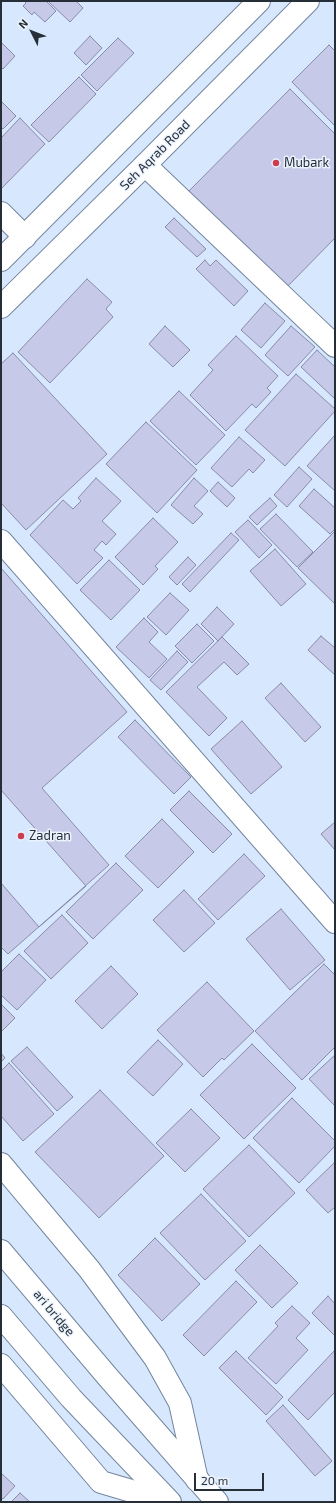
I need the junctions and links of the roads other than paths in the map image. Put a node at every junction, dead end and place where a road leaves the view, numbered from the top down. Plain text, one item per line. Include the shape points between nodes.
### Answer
1 (259, 1) edge
2 (308, 1) edge
3 (145, 165) junction
4 (1, 213) edge
5 (25, 236) junction
6 (1, 260) edge
7 (1, 307) edge
8 (335, 346) edge
9 (1, 541) edge
10 (335, 922) edge
11 (1, 1164) edge
12 (1, 1251) edge
13 (1, 1316) edge
14 (1, 1365) edge
15 (197, 1480) junction
16 (169, 1502) edge
17 (217, 1502) edge

1 - 5 main road
2 - 3 main road, Seh Aqrab Road
3 - 7 main road, Seh Aqrab Road
3 - 8 main road
4 - 5 main road
5 - 6 main road
9 - 10 main road
11 - 15 main road via 89,1269 155,1358 180,1403
12 - 15 main road, ari bridge
13 - 16 main road via 71,1398
14 - 16 main road via 101,1482
15 - 17 main road, ari bridge

